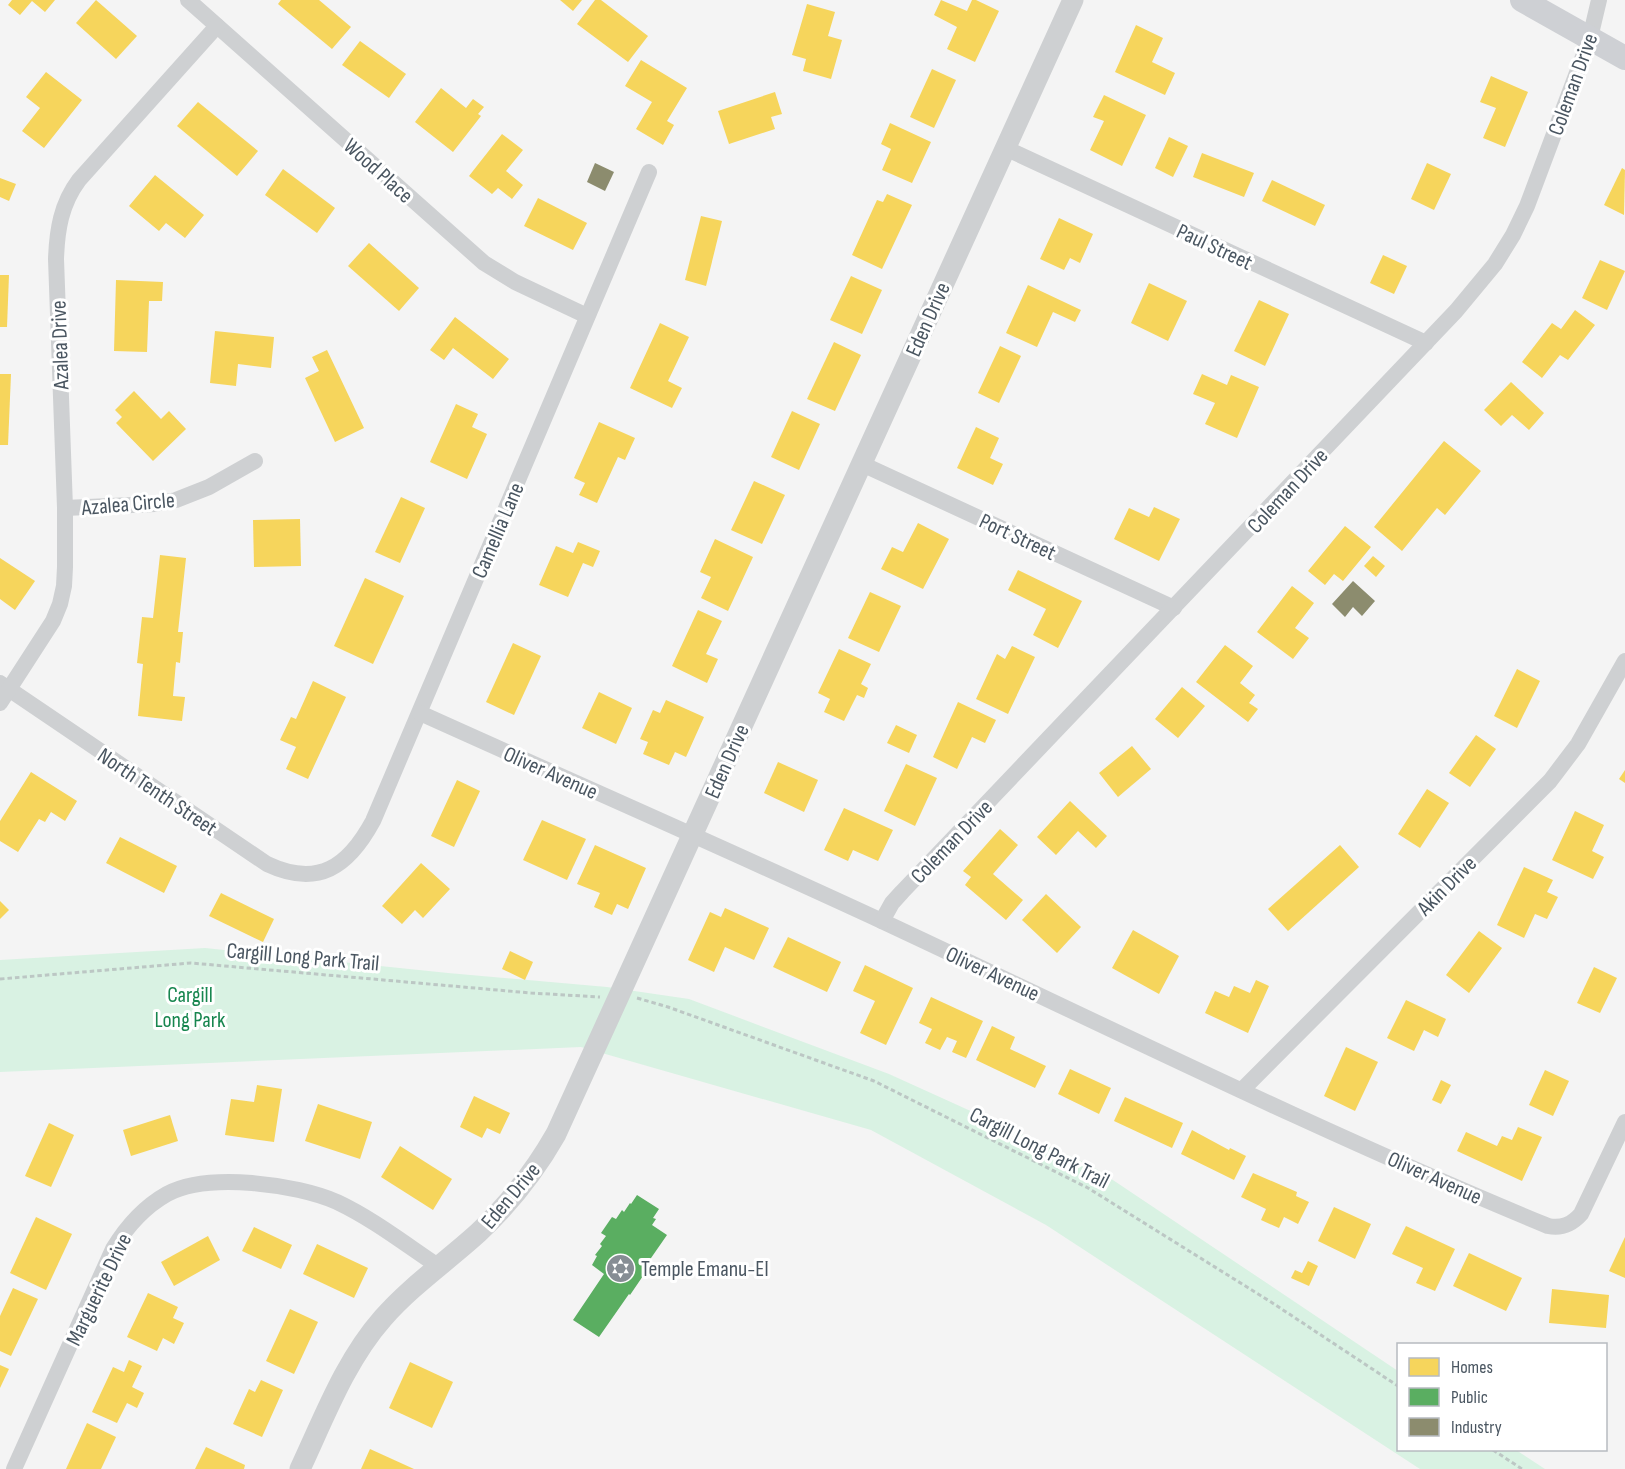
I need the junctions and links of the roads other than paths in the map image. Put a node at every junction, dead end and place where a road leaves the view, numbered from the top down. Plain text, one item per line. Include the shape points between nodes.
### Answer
1 (188, 0) edge
2 (1074, 0) edge
3 (1522, 0) edge
4 (1599, 0) edge
5 (217, 26) junction
6 (1590, 38) junction
7 (1625, 58) edge
8 (1005, 148) junction
9 (649, 172) dead end
10 (587, 316) junction
11 (1426, 343) junction
12 (255, 461) dead end
13 (862, 464) junction
14 (65, 508) junction
15 (1174, 608) junction
16 (1625, 661) edge
17 (3, 692) edge
18 (420, 714) junction
19 (693, 835) junction
20 (324, 872) joint
21 (882, 921) junction
22 (1242, 1090) junction
23 (1625, 1122) edge
24 (438, 1266) junction
25 (14, 1469) edge
26 (300, 1469) edge

1 - 5 street, Wood Place
2 - 8 street, Eden Drive
3 - 6 main road
4 - 6 street, Coleman Drive
5 - 10 street, Wood Place via 491,268
5 - 14 street, Azalea Drive via 79,180 60,218 56,260
6 - 7 main road
6 - 11 street, Coleman Drive via 1514,235 1477,287
8 - 11 street, Paul Street
8 - 13 street, Eden Drive
9 - 10 street, Camellia Lane
10 - 18 street, Camellia Lane
11 - 15 street, Coleman Drive
12 - 14 street, Azalea Circle via 176,500
13 - 15 street, Port Street
13 - 19 street, Eden Drive
14 - 17 street, Azalea Drive via 66,567 60,604 53,621
15 - 21 street, Coleman Drive via 902,892
16 - 22 street, Akin Drive via 1578,744 1550,781
17 - 20 street, North Tenth Street via 257,859 299,875
18 - 19 street, Oliver Avenue
18 - 20 street, Camellia Lane via 366,833 346,859
19 - 21 street, Oliver Avenue
19 - 24 street, Eden Drive via 547,1151 502,1208
21 - 22 street, Oliver Avenue
22 - 23 street, Oliver Avenue via 1555,1227 1568,1225 1583,1212
24 - 25 street, Marguerite Drive via 350,1209 305,1191 265,1184 205,1183 167,1194 132,1222 113,1249
24 - 26 street, Eden Drive via 383,1318 362,1346

